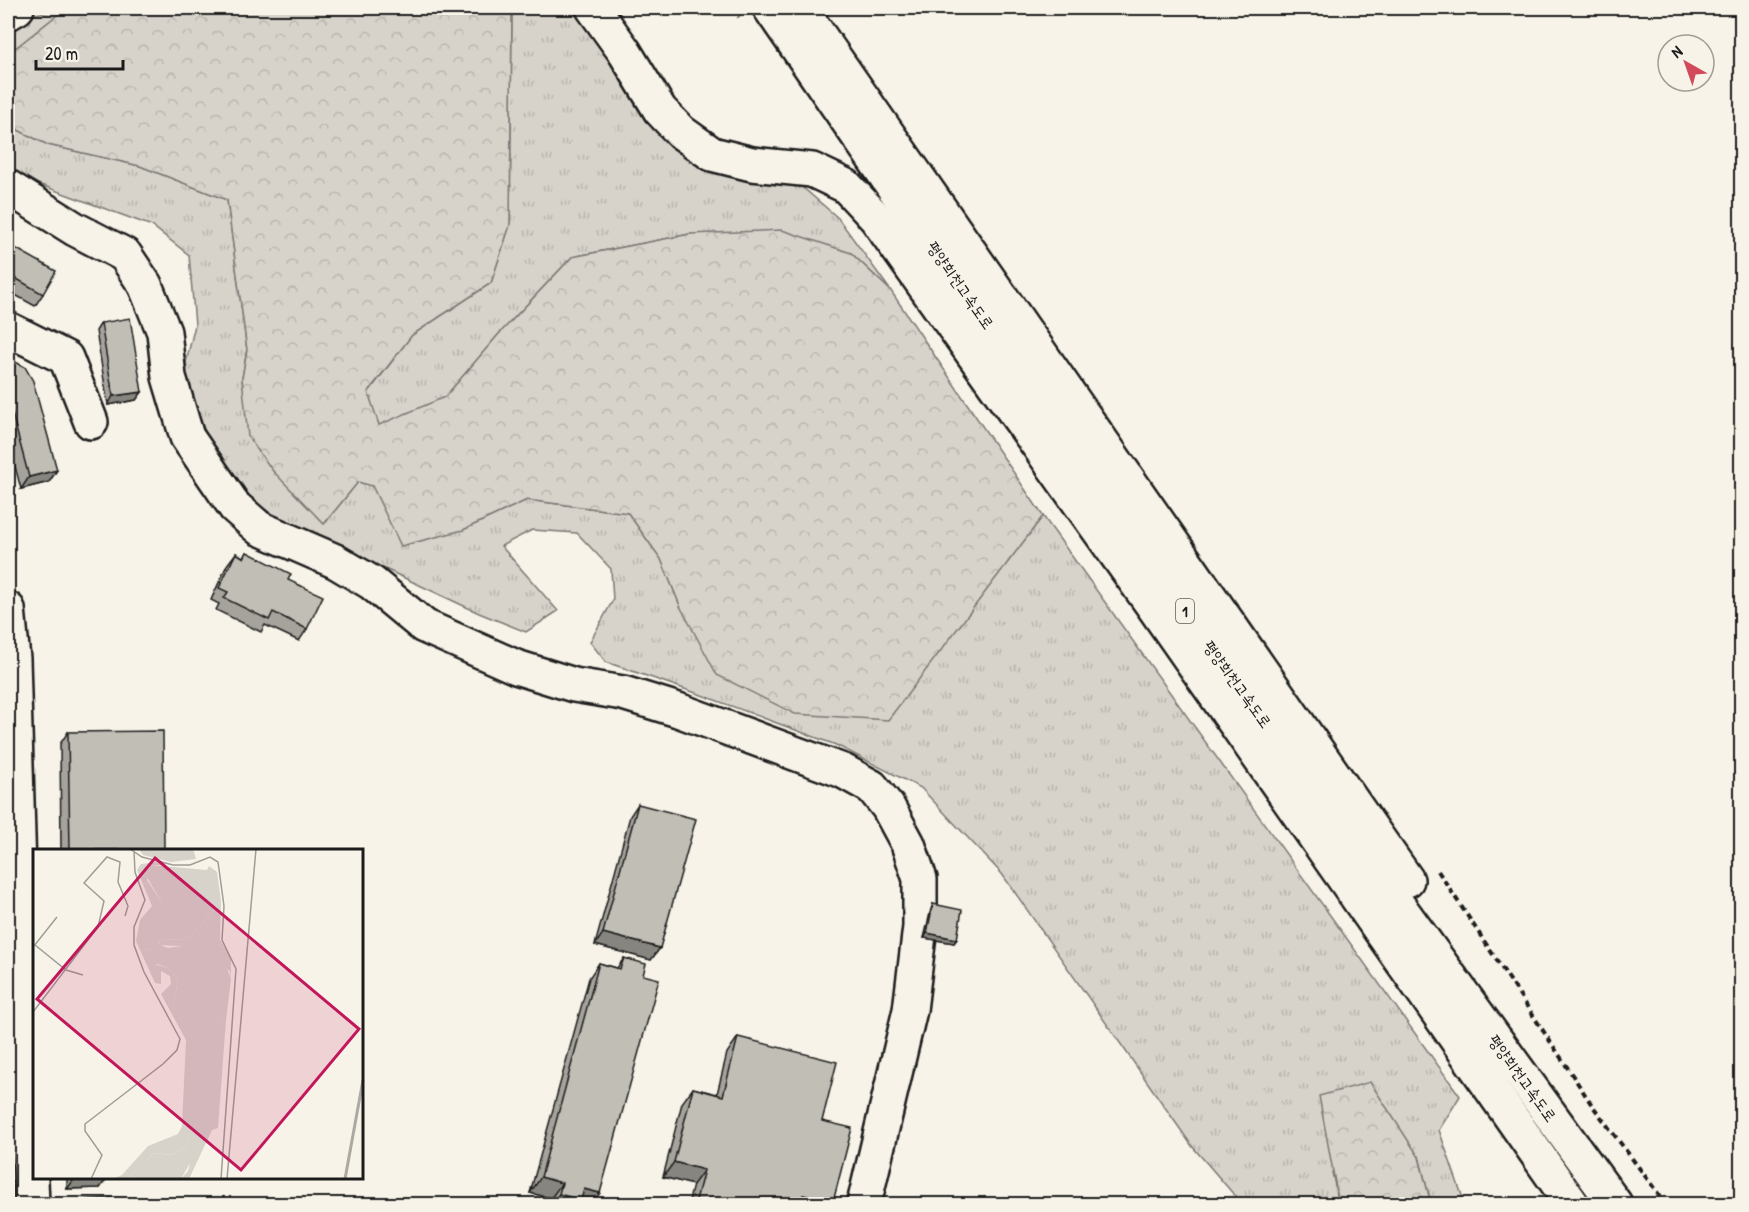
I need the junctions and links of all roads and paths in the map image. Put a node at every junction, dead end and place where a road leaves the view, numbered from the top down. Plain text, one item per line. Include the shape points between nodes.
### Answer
1 (17, 8) edge
2 (593, 8) edge
3 (770, 8) edge
4 (800, 8) edge
5 (8, 13) edge
6 (8, 186) edge
7 (8, 329) edge
8 (91, 422) dead end
9 (8, 609) edge
10 (21, 941) edge
11 (32, 1204) edge
12 (864, 1204) edge
13 (1572, 1204) edge
14 (1616, 1204) edge
15 (1637, 1204) edge

1 - 5 main road
2 - 13 main road via 660,110 681,132 712,154 752,164 812,170 846,186 876,218
3 - 14 main road, 평양희천고속도로 / 1 via 1202,635
4 - 15 main road, 평양희천고속도로 / 1 via 1522,1045
6 - 12 main road via 75,229 125,255 145,285 164,332 169,378 187,437 235,507 260,528 335,561 372,583 424,627 516,667 678,710 843,771 872,787 908,844 920,879 920,927 910,1010
7 - 8 main road via 66,358
9 - 10 main road via 13,659
10 - 11 main road

